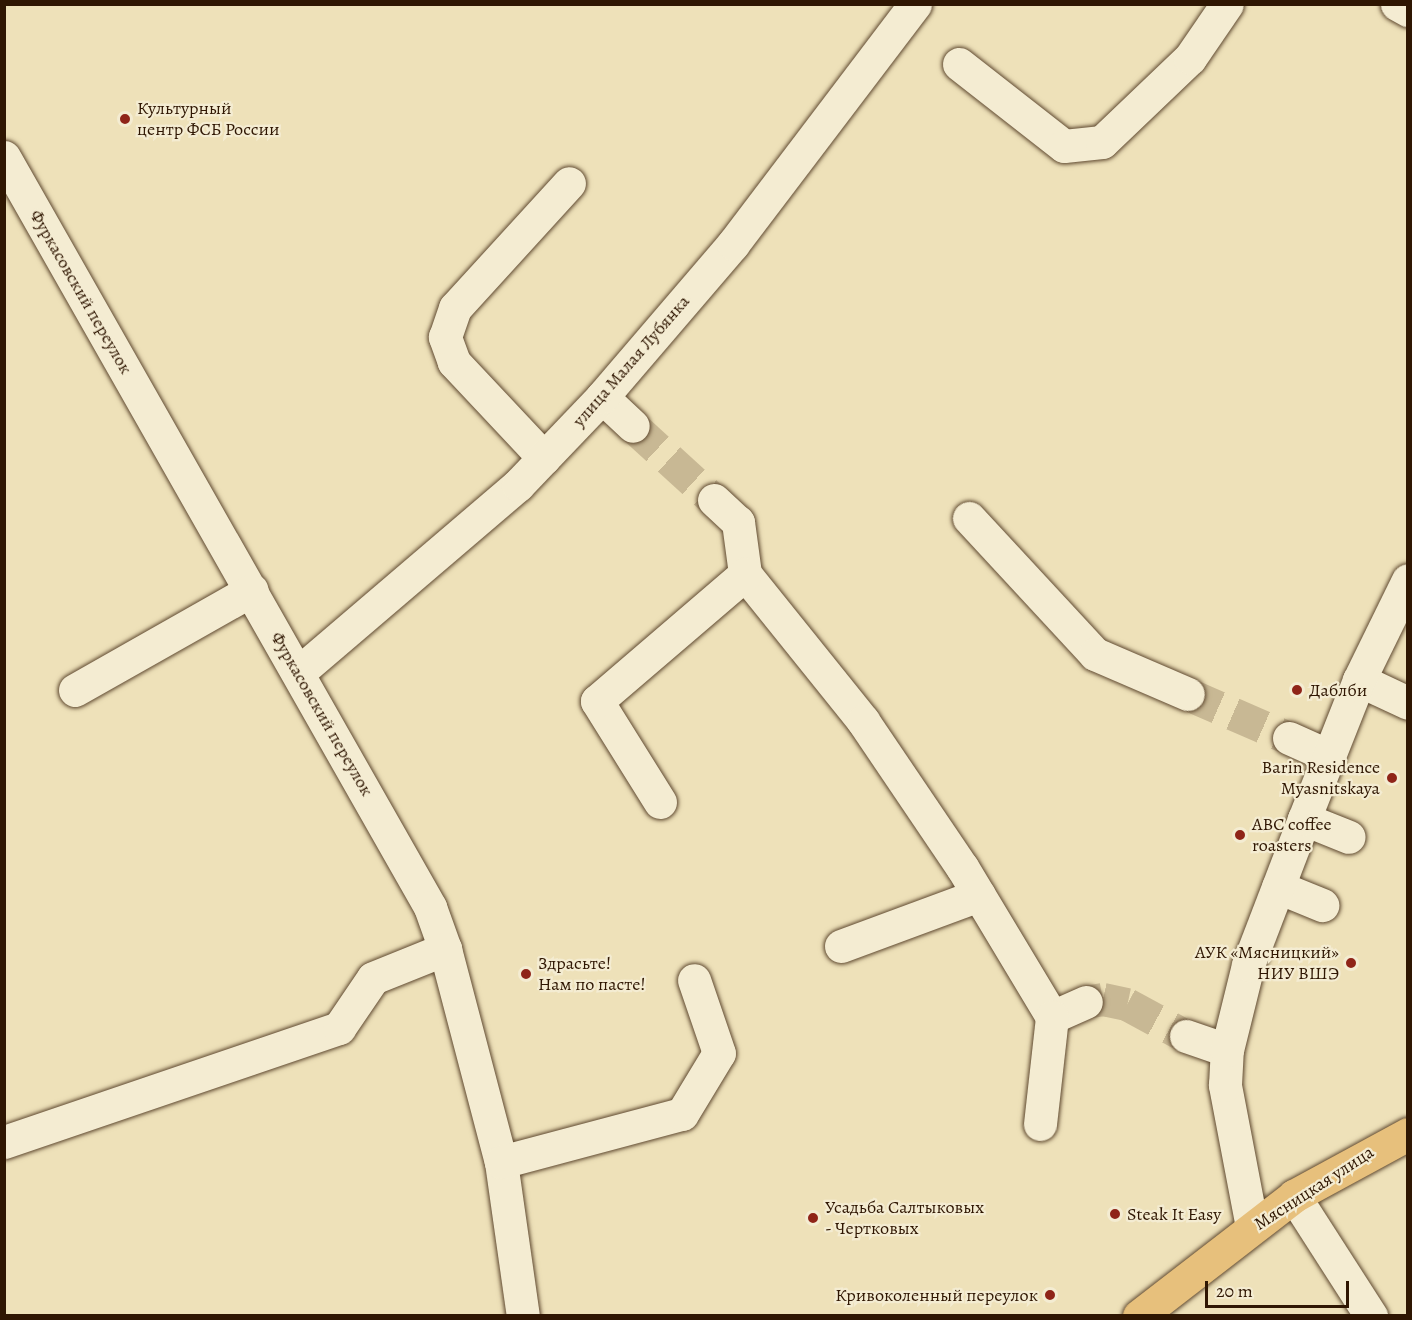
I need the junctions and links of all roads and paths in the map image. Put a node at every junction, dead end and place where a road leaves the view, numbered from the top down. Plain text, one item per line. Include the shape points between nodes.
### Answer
1 (915, 4) edge
2 (1227, 4) edge
3 (1397, 4) edge
4 (1407, 10) edge
5 (959, 64) dead end
6 (4, 157) edge
7 (569, 183) dead end
8 (602, 398) junction
9 (633, 426) tunnel mouth
10 (544, 458) junction
11 (714, 500) tunnel mouth
12 (969, 518) dead end
13 (745, 574) junction
14 (1407, 580) edge
15 (252, 590) junction
16 (299, 672) junction
17 (1359, 680) junction
18 (75, 690) dead end
19 (1188, 694) tunnel mouth
20 (1407, 702) edge
21 (1289, 738) tunnel mouth
22 (1329, 756) junction
23 (660, 802) dead end
24 (1304, 819) junction
25 (1349, 837) dead end
26 (1278, 887) junction
27 (979, 896) junction
28 (1322, 904) dead end
29 (841, 946) dead end
30 (446, 949) junction
31 (694, 980) dead end
32 (1086, 1002) tunnel mouth
33 (1052, 1017) junction
34 (1186, 1036) tunnel mouth
35 (1227, 1050) junction
36 (1040, 1124) dead end
37 (1407, 1134) edge
38 (4, 1142) edge
39 (501, 1162) junction
40 (1294, 1196) junction
41 (1252, 1227) junction
42 (523, 1316) edge
43 (1139, 1316) edge
44 (1371, 1316) edge

1 - 8 street, улица Малая Лубянка via 733,243
2 - 5 street via 1190,58 1102,142 1064,146
3 - 4 street
6 - 15 street, Фуркасовский переулок
7 - 10 street via 455,308 445,337 454,362
8 - 9 street
8 - 10 street, улица Малая Лубянка
10 - 16 street, улица Малая Лубянка via 518,485
11 - 13 street via 738,522
12 - 19 street via 1095,654
13 - 23 street via 597,701
13 - 27 street via 863,721
14 - 17 street
15 - 16 street, Фуркасовский переулок
15 - 18 street
16 - 30 street, Фуркасовский переулок via 416,877
17 - 20 street
17 - 22 street
21 - 22 street
22 - 24 street
24 - 25 street
24 - 26 street
26 - 28 street
26 - 35 street via 1248,965
27 - 29 street
27 - 33 street
30 - 38 street via 373,978 339,1028
30 - 39 street, Фуркасовский переулок
31 - 39 street via 719,1053 682,1114
32 - 33 street
33 - 36 street
34 - 35 street
35 - 41 street via 1225,1085
37 - 40 main road, Мясницкая улица
39 - 42 street, Фуркасовский переулок
40 - 41 main road, Мясницкая улица
40 - 44 street
41 - 43 main road, Мясницкая улица

